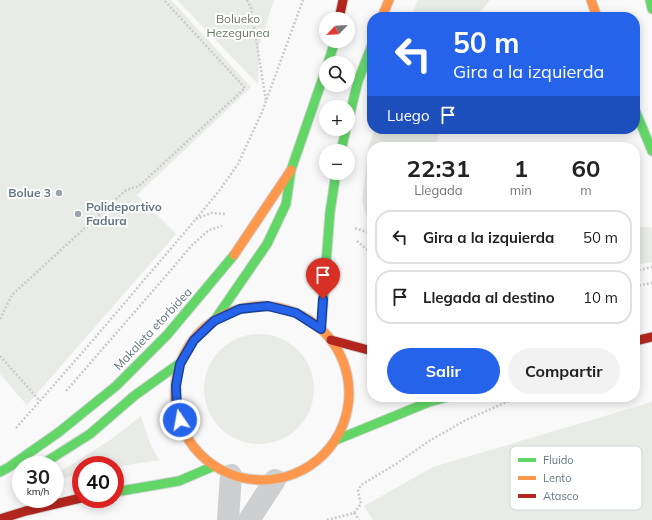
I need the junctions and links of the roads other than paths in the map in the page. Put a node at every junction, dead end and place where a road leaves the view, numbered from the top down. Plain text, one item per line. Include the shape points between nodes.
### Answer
1 (343, 0) edge
2 (389, 0) edge
3 (591, 0) edge
4 (650, 0) edge
5 (652, 9) edge
6 (340, 12) edge
7 (384, 12) edge
8 (596, 12) edge
9 (367, 58) edge
10 (319, 91) edge
11 (353, 100) edge
12 (640, 122) edge
13 (652, 151) edge
14 (292, 170) junction
15 (335, 180) edge
16 (214, 321) junction
17 (321, 329) junction
18 (652, 337) edge
19 (331, 340) junction
20 (640, 340) edge
21 (367, 350) edge
22 (180, 364) junction
23 (429, 402) edge
24 (336, 440) junction
25 (55, 456) edge
26 (223, 470) junction
27 (0, 472) edge
28 (275, 480) junction
29 (124, 490) edge
30 (72, 500) edge
31 (0, 519) edge
32 (228, 520) edge
33 (249, 520) edge

1 - 6 street
2 - 7 street
3 - 8 street
4 - 5 street
9 - 11 street
10 - 14 street
12 - 13 street
14 - 16 street via 286,204 267,244
14 - 27 street, Makaleta etorbidea via 238,250 167,335 110,390 59,432
15 - 17 street
16 - 17 street via 240,309 268,306 296,313
16 - 22 street via 194,340
17 - 19 street
18 - 20 street
19 - 21 street
19 - 24 street via 342,358 348,378 349,400 345,420
22 - 25 street via 134,396 90,434
22 - 26 street via 176,394 177,409 184,431 197,451
23 - 24 street
24 - 28 street via 320,459 300,472
26 - 28 street via 251,480
26 - 29 street
26 - 32 street
28 - 33 street
30 - 31 street

